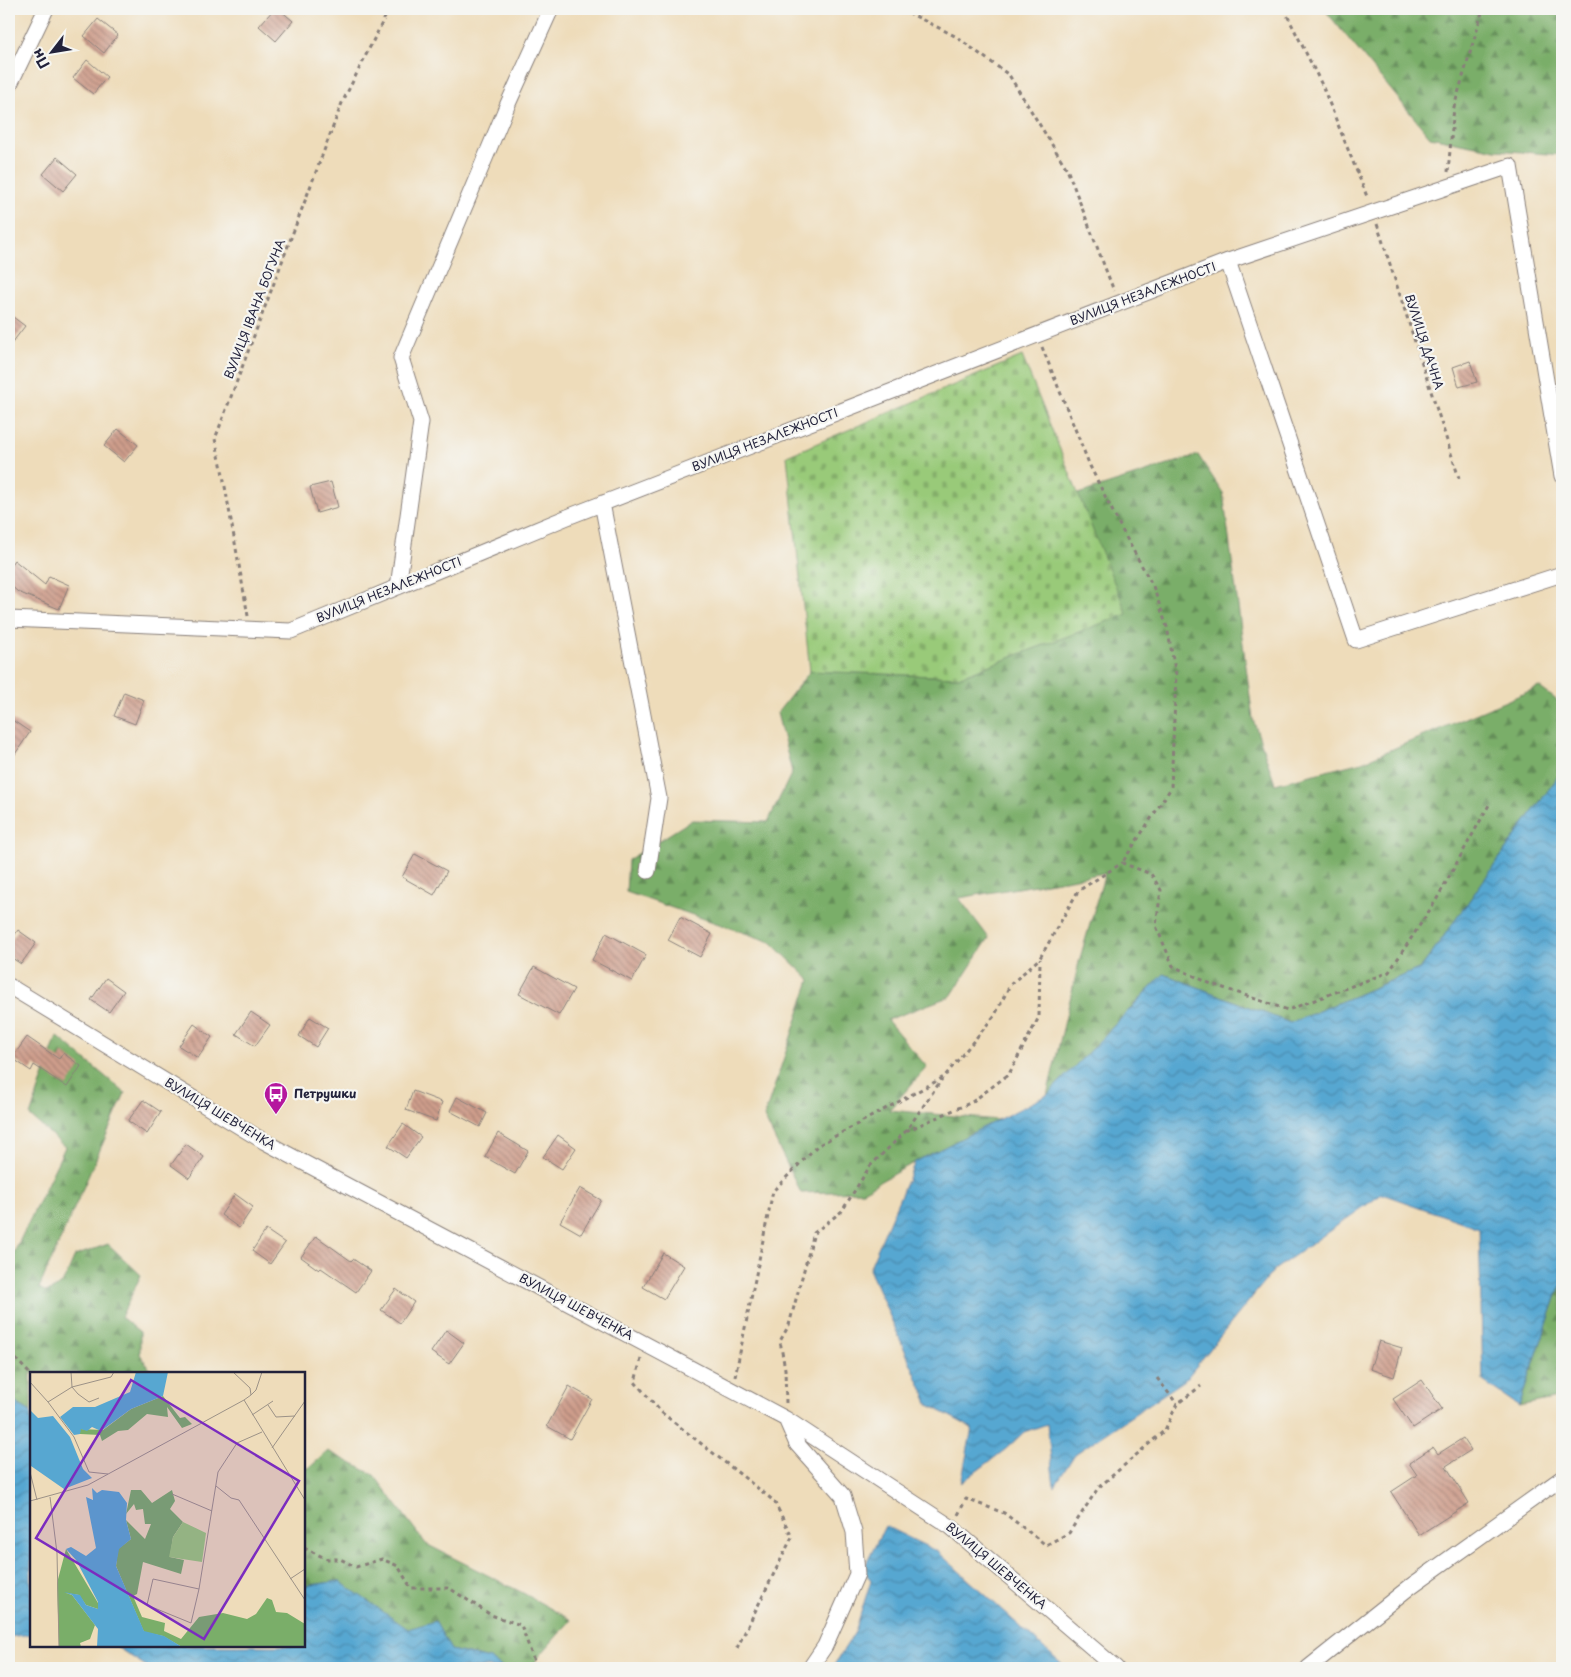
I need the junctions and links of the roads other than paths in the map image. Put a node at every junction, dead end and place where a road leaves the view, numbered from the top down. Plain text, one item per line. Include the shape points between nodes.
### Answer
1 (46, 9) edge
2 (551, 9) edge
3 (9, 86) edge
4 (1228, 261) junction
5 (1562, 476) edge
6 (602, 503) junction
7 (1562, 574) edge
8 (398, 587) junction
9 (9, 619) edge
10 (648, 871) dead end
11 (9, 986) edge
12 (786, 1418) junction
13 (1562, 1478) edge
14 (810, 1668) edge
15 (1116, 1668) edge
16 (1308, 1668) edge

1 - 3 street
2 - 8 street via 401,358 422,422
4 - 5 street, ВУЛИЦЯ НЕЗАЛЕЖНОСТІ via 1510,166
4 - 6 street, ВУЛИЦЯ НЕЗАЛЕЖНОСТІ
4 - 7 street via 1356,640
6 - 8 street, ВУЛИЦЯ НЕЗАЛЕЖНОСТІ
6 - 10 street via 659,798
8 - 9 street, ВУЛИЦЯ НЕЗАЛЕЖНОСТІ via 292,631
11 - 12 street, ВУЛИЦЯ ШЕВЧЕНКА via 266,1142
12 - 14 street via 797,1444 843,1496 854,1532 856,1574 825,1646
12 - 15 street, ВУЛИЦЯ ШЕВЧЕНКА via 951,1527
13 - 16 street via 1411,1586

